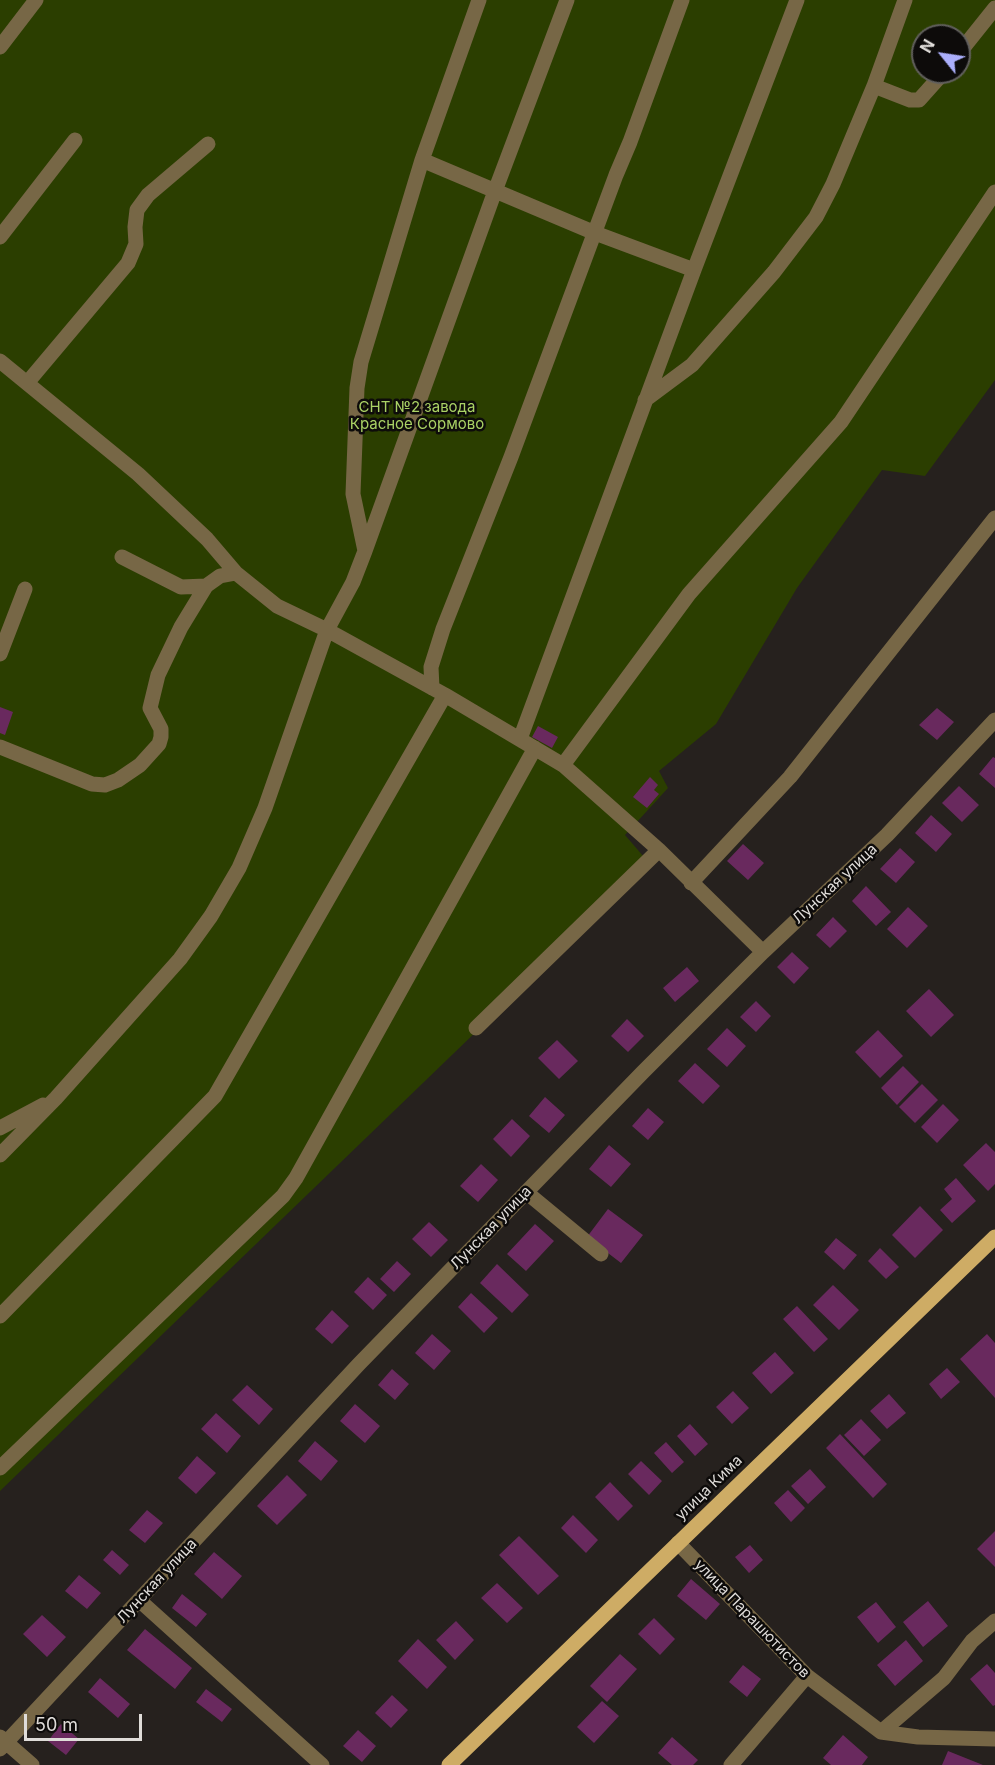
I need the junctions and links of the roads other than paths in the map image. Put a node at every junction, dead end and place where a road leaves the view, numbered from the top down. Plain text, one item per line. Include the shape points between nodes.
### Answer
1 (36, 0) edge
2 (479, 0) edge
3 (567, 0) edge
4 (682, 0) edge
5 (797, 0) edge
6 (905, 0) edge
7 (995, 8) edge
8 (971, 38) edge
9 (0, 47) edge
10 (933, 84) edge
11 (874, 86) junction
12 (75, 140) dead end
13 (208, 144) dead end
14 (422, 160) junction
15 (495, 191) junction
16 (995, 192) edge
17 (595, 233) junction
18 (0, 237) edge
19 (694, 270) junction
20 (0, 361) edge
21 (27, 383) junction
22 (645, 400) junction
23 (995, 518) edge
24 (365, 551) junction
25 (122, 557) dead end
26 (236, 573) junction
27 (206, 586) junction
28 (25, 589) dead end
29 (327, 630) junction
30 (0, 654) edge
31 (438, 691) junction
32 (995, 720) edge
33 (520, 739) junction
34 (0, 747) edge
35 (535, 748) junction
36 (563, 765) junction
37 (659, 850) junction
38 (691, 883) junction
39 (763, 952) junction
40 (476, 1028) dead end
41 (56, 1098) junction
42 (0, 1128) edge
43 (0, 1155) edge
44 (526, 1192) junction
45 (995, 1238) edge
46 (601, 1254) dead end
47 (0, 1316) edge
48 (0, 1468) edge
49 (678, 1543) junction
50 (139, 1600) junction
51 (995, 1621) edge
52 (807, 1676) junction
53 (881, 1732) junction
54 (995, 1739) edge
55 (2, 1742) edge
56 (32, 1765) edge
57 (322, 1765) edge
58 (449, 1765) edge
59 (731, 1765) edge

1 - 9 street
2 - 14 street
3 - 15 street
4 - 17 street
5 - 19 street
6 - 11 street
7 - 8 street
10 - 11 street via 919,100
11 - 22 street via 816,217 774,272 692,365
12 - 18 street
13 - 21 street via 148,195 137,210 136,244 128,263
14 - 15 street
14 - 24 street via 361,362 357,388 352,494
15 - 17 street
15 - 24 street
16 - 36 street via 841,422 688,594
17 - 19 street
17 - 31 street via 443,630 431,667
19 - 22 street
20 - 21 street
21 - 26 street via 138,474 207,539
22 - 33 street
23 - 38 street via 790,777
24 - 29 street
25 - 27 street via 181,587
26 - 27 street via 220,576
26 - 29 street via 277,606
27 - 34 street via 158,675 150,708 161,737 140,765 118,780 92,784
28 - 30 street
29 - 31 street
29 - 41 street via 265,808 239,868 180,959
31 - 33 street
31 - 47 street via 215,1096
32 - 39 street, Лунская улица via 886,835
33 - 35 street
35 - 36 street
35 - 48 street via 283,1196
36 - 37 street
37 - 38 street
37 - 40 street
38 - 39 street
39 - 44 street, Лунская улица
41 - 42 street
41 - 43 street
44 - 46 street
44 - 50 street, Лунская улица
45 - 49 main road, улица Кима
49 - 52 street, улица Парашютистов
49 - 58 main road, улица Кима
50 - 55 street, Лунская улица
50 - 57 street
51 - 53 street via 972,1641 944,1678
52 - 53 street, улица Парашютистов
52 - 59 street
53 - 54 street, улица Парашютистов
55 - 56 street

